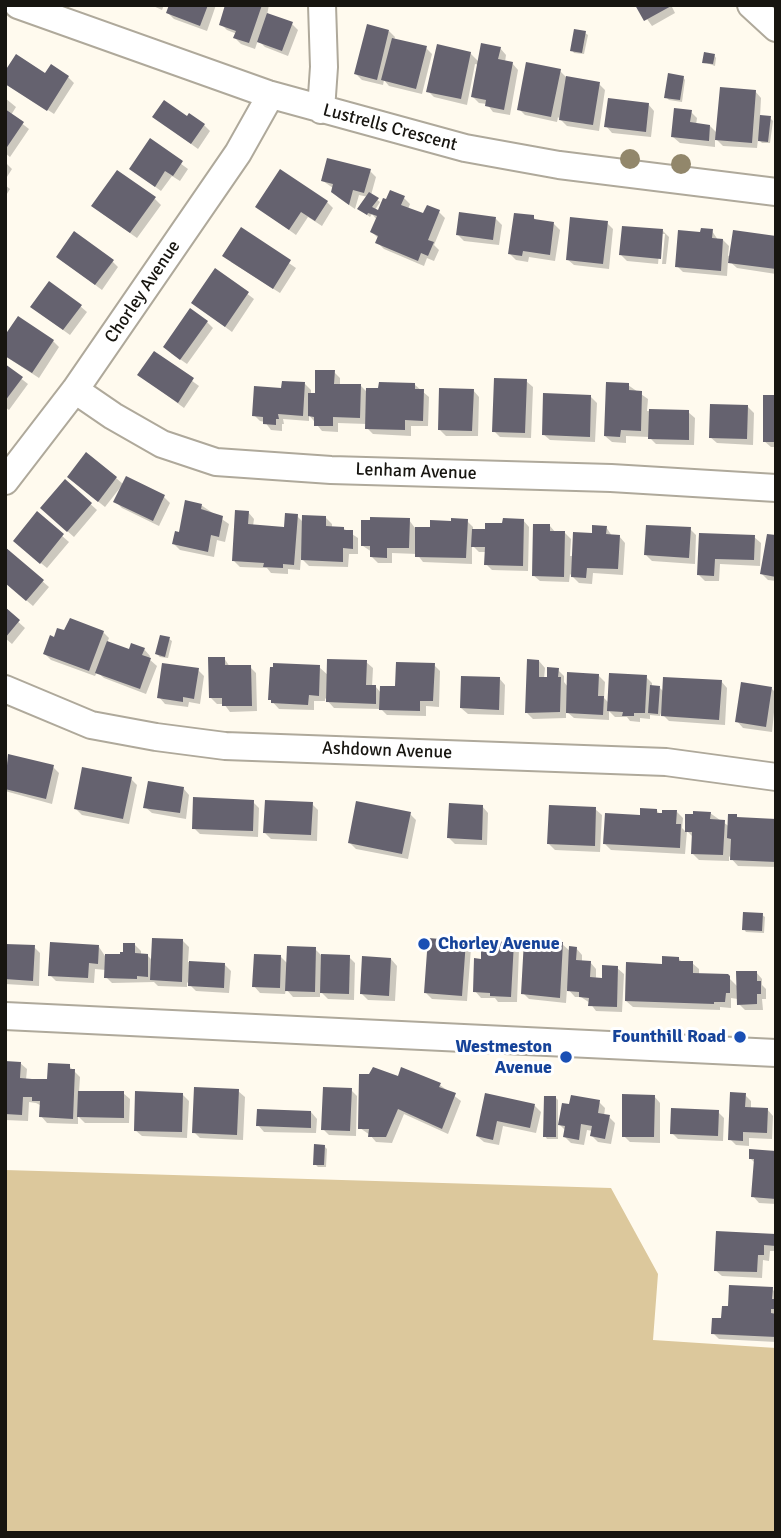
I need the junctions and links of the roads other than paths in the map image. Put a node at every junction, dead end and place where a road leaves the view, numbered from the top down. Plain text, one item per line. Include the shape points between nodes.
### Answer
1 (18, 5) edge
2 (323, 5) edge
3 (751, 5) edge
4 (776, 28) edge
5 (268, 94) junction
6 (321, 110) junction
7 (776, 192) edge
8 (75, 390) junction
9 (5, 481) edge
10 (776, 488) edge
11 (5, 689) edge
12 (776, 777) edge
13 (5, 1016) edge
14 (776, 1053) edge

1 - 5 street, Lustrells Crescent
2 - 6 street
3 - 4 street
5 - 6 street, Lustrells Crescent
5 - 8 street, Chorley Avenue via 239,153
6 - 7 street, Lustrells Crescent via 466,148 532,160
8 - 9 street, Chorley Avenue
8 - 10 street, Lenham Avenue via 162,444 216,462
11 - 12 street, Ashdown Avenue via 91,725 225,746 666,761
13 - 14 street

